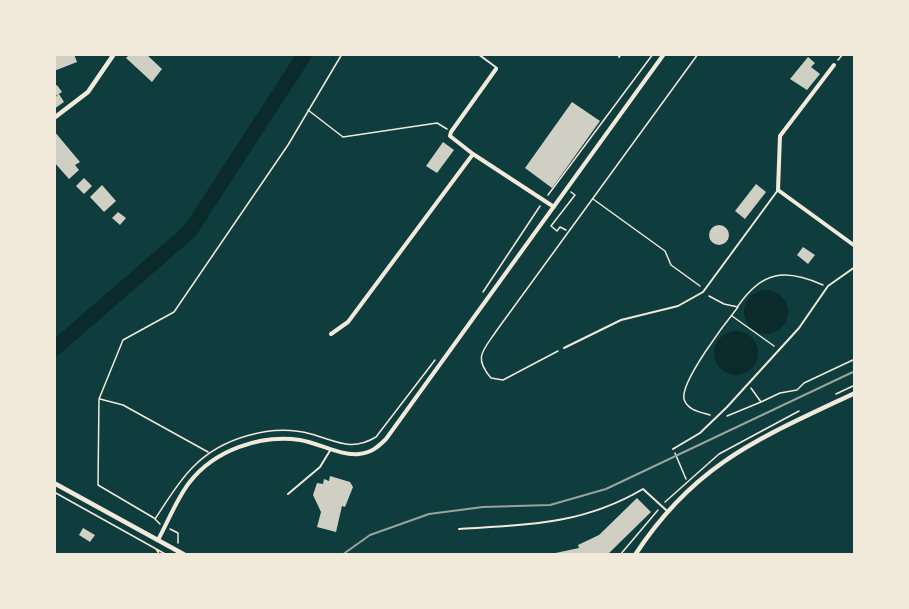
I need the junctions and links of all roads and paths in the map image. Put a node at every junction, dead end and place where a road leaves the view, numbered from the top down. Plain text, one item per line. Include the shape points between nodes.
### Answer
1 (114, 54) edge
2 (342, 54) edge
3 (478, 54) edge
4 (654, 54) edge
5 (664, 54) edge
6 (698, 54) edge
7 (843, 54) edge
8 (834, 65) joint
9 (496, 69) joint
10 (307, 109) junction
11 (54, 118) edge
12 (451, 132) junction
13 (473, 154) junction
14 (778, 190) junction
15 (592, 198) junction
16 (543, 200) junction
17 (554, 207) junction
18 (553, 228) dead end
19 (567, 232) junction
20 (855, 246) edge
21 (855, 267) edge
22 (827, 287) junction
23 (704, 291) junction
24 (483, 293) dead end
25 (738, 307) junction
26 (731, 316) junction
27 (331, 334) dead end
28 (564, 348) joint
29 (779, 350) junction
30 (436, 358) dead end
31 (855, 358) edge
32 (748, 383) junction
33 (684, 392) dead end
34 (855, 393) edge
35 (99, 399) junction
36 (776, 422) dead end
37 (331, 449) junction
38 (673, 449) joint
39 (209, 453) junction
40 (214, 461) junction
41 (687, 480) junction
42 (54, 483) edge
43 (54, 492) edge
44 (288, 494) dead end
45 (660, 506) junction
46 (666, 510) junction
47 (155, 519) junction
48 (165, 527) junction
49 (459, 529) dead end
50 (158, 540) junction
51 (175, 549) junction
52 (167, 555) edge
53 (185, 555) edge
54 (620, 555) edge
55 (635, 555) edge

1 - 11 street via 88,92
2 - 10 path
3 - 9 lane
4 - 16 path
5 - 17 street
6 - 15 path
7 - 8 path
8 - 14 street via 780,136
9 - 12 street
10 - 12 path via 344,137 437,123
10 - 35 path via 288,145 174,312 123,340
12 - 13 street via 450,136
13 - 16 street
13 - 27 street via 348,322
14 - 20 street
14 - 23 lane
15 - 19 path
15 - 23 path via 665,252 671,265
16 - 17 street
16 - 24 path
17 - 37 street via 386,439 375,449 358,454
18 - 19 path
19 - 28 path via 480,355 491,378 503,380
21 - 22 lane
22 - 25 path via 807,278 770,275 751,288
22 - 29 lane
23 - 25 path via 724,304
23 - 28 lane via 678,306 621,320
25 - 26 path
26 - 29 path
26 - 33 path via 710,344
29 - 32 lane
30 - 39 path via 376,437 366,443 354,446 309,433 261,432
31 - 32 path via 797,390 761,402
32 - 38 lane via 700,434
34 - 46 street via 749,444 715,467
35 - 39 path via 123,405
35 - 47 path via 98,485
36 - 41 path via 719,454
37 - 40 street via 301,440 271,438 257,440
37 - 44 lane via 320,467
38 - 41 path
39 - 40 path
39 - 47 path via 181,481
40 - 48 street via 189,482
41 - 45 path
42 - 50 street
43 - 52 path
45 - 46 lane
45 - 49 lane via 643,489 601,510 568,520
45 - 54 path
46 - 55 street
47 - 48 path
48 - 50 street
48 - 51 path via 178,533 180,541
50 - 51 street
51 - 53 street

